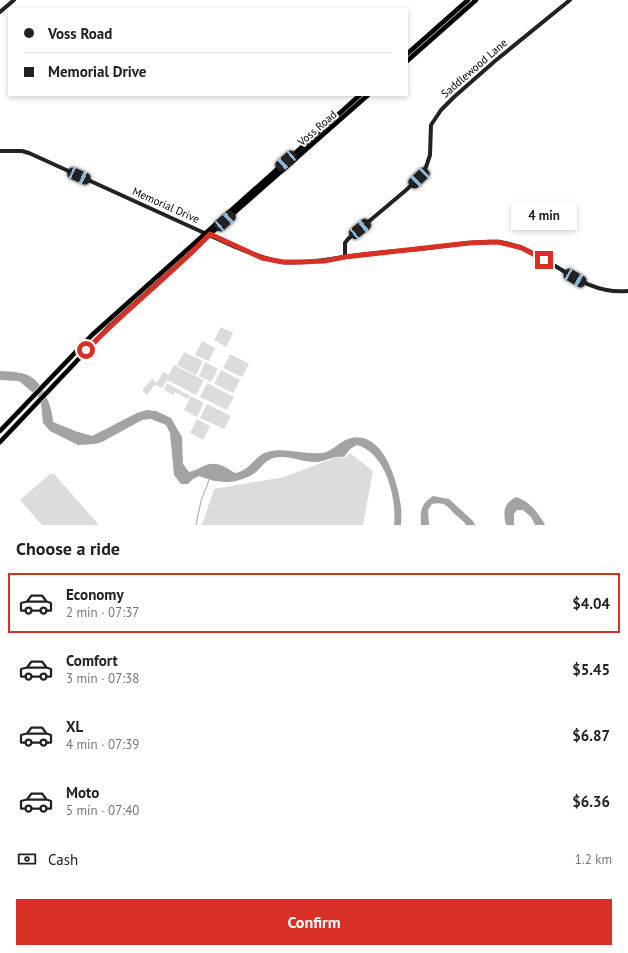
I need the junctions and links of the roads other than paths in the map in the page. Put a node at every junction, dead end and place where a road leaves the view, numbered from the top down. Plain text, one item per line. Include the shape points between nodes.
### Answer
1 (14, 0) edge
2 (468, 0) edge
3 (476, 0) edge
4 (570, 0) edge
5 (0, 12) edge
6 (444, 25) junction
7 (417, 48) junction
8 (408, 53) edge
9 (408, 60) edge
10 (359, 96) edge
11 (367, 96) edge
12 (344, 113) junction
13 (0, 151) edge
14 (208, 233) junction
15 (345, 257) junction
16 (156, 282) junction
17 (628, 291) edge
18 (130, 301) junction
19 (133, 306) junction
20 (82, 346) junction
21 (86, 350) junction
22 (4, 427) junction
23 (12, 429) junction
24 (0, 431) edge
25 (0, 442) edge

1 - 5 street
2 - 6 main road
3 - 6 main road
4 - 15 street, Saddlewood Lane via 497,59 441,110 431,125 430,154 419,178 348,239
6 - 7 main road
7 - 8 main road
7 - 9 main road
10 - 12 main road, Voss Road
11 - 12 main road, Voss Road
12 - 14 main road, Voss Road
13 - 14 street, Memorial Drive via 29,153
14 - 15 street, Memorial Drive via 262,258 272,260 301,262
14 - 16 main road, Voss Road
15 - 17 street, Memorial Drive via 498,242 533,253 583,283 601,289
16 - 18 main road, Voss Road
16 - 19 main road, Voss Road
18 - 19 main road
18 - 20 main road, Voss Road
19 - 21 main road, Voss Road
20 - 21 main road
20 - 22 main road, Voss Road
21 - 23 main road, Voss Road
22 - 23 main road
22 - 24 main road, Voss Road
23 - 25 main road, Voss Road

